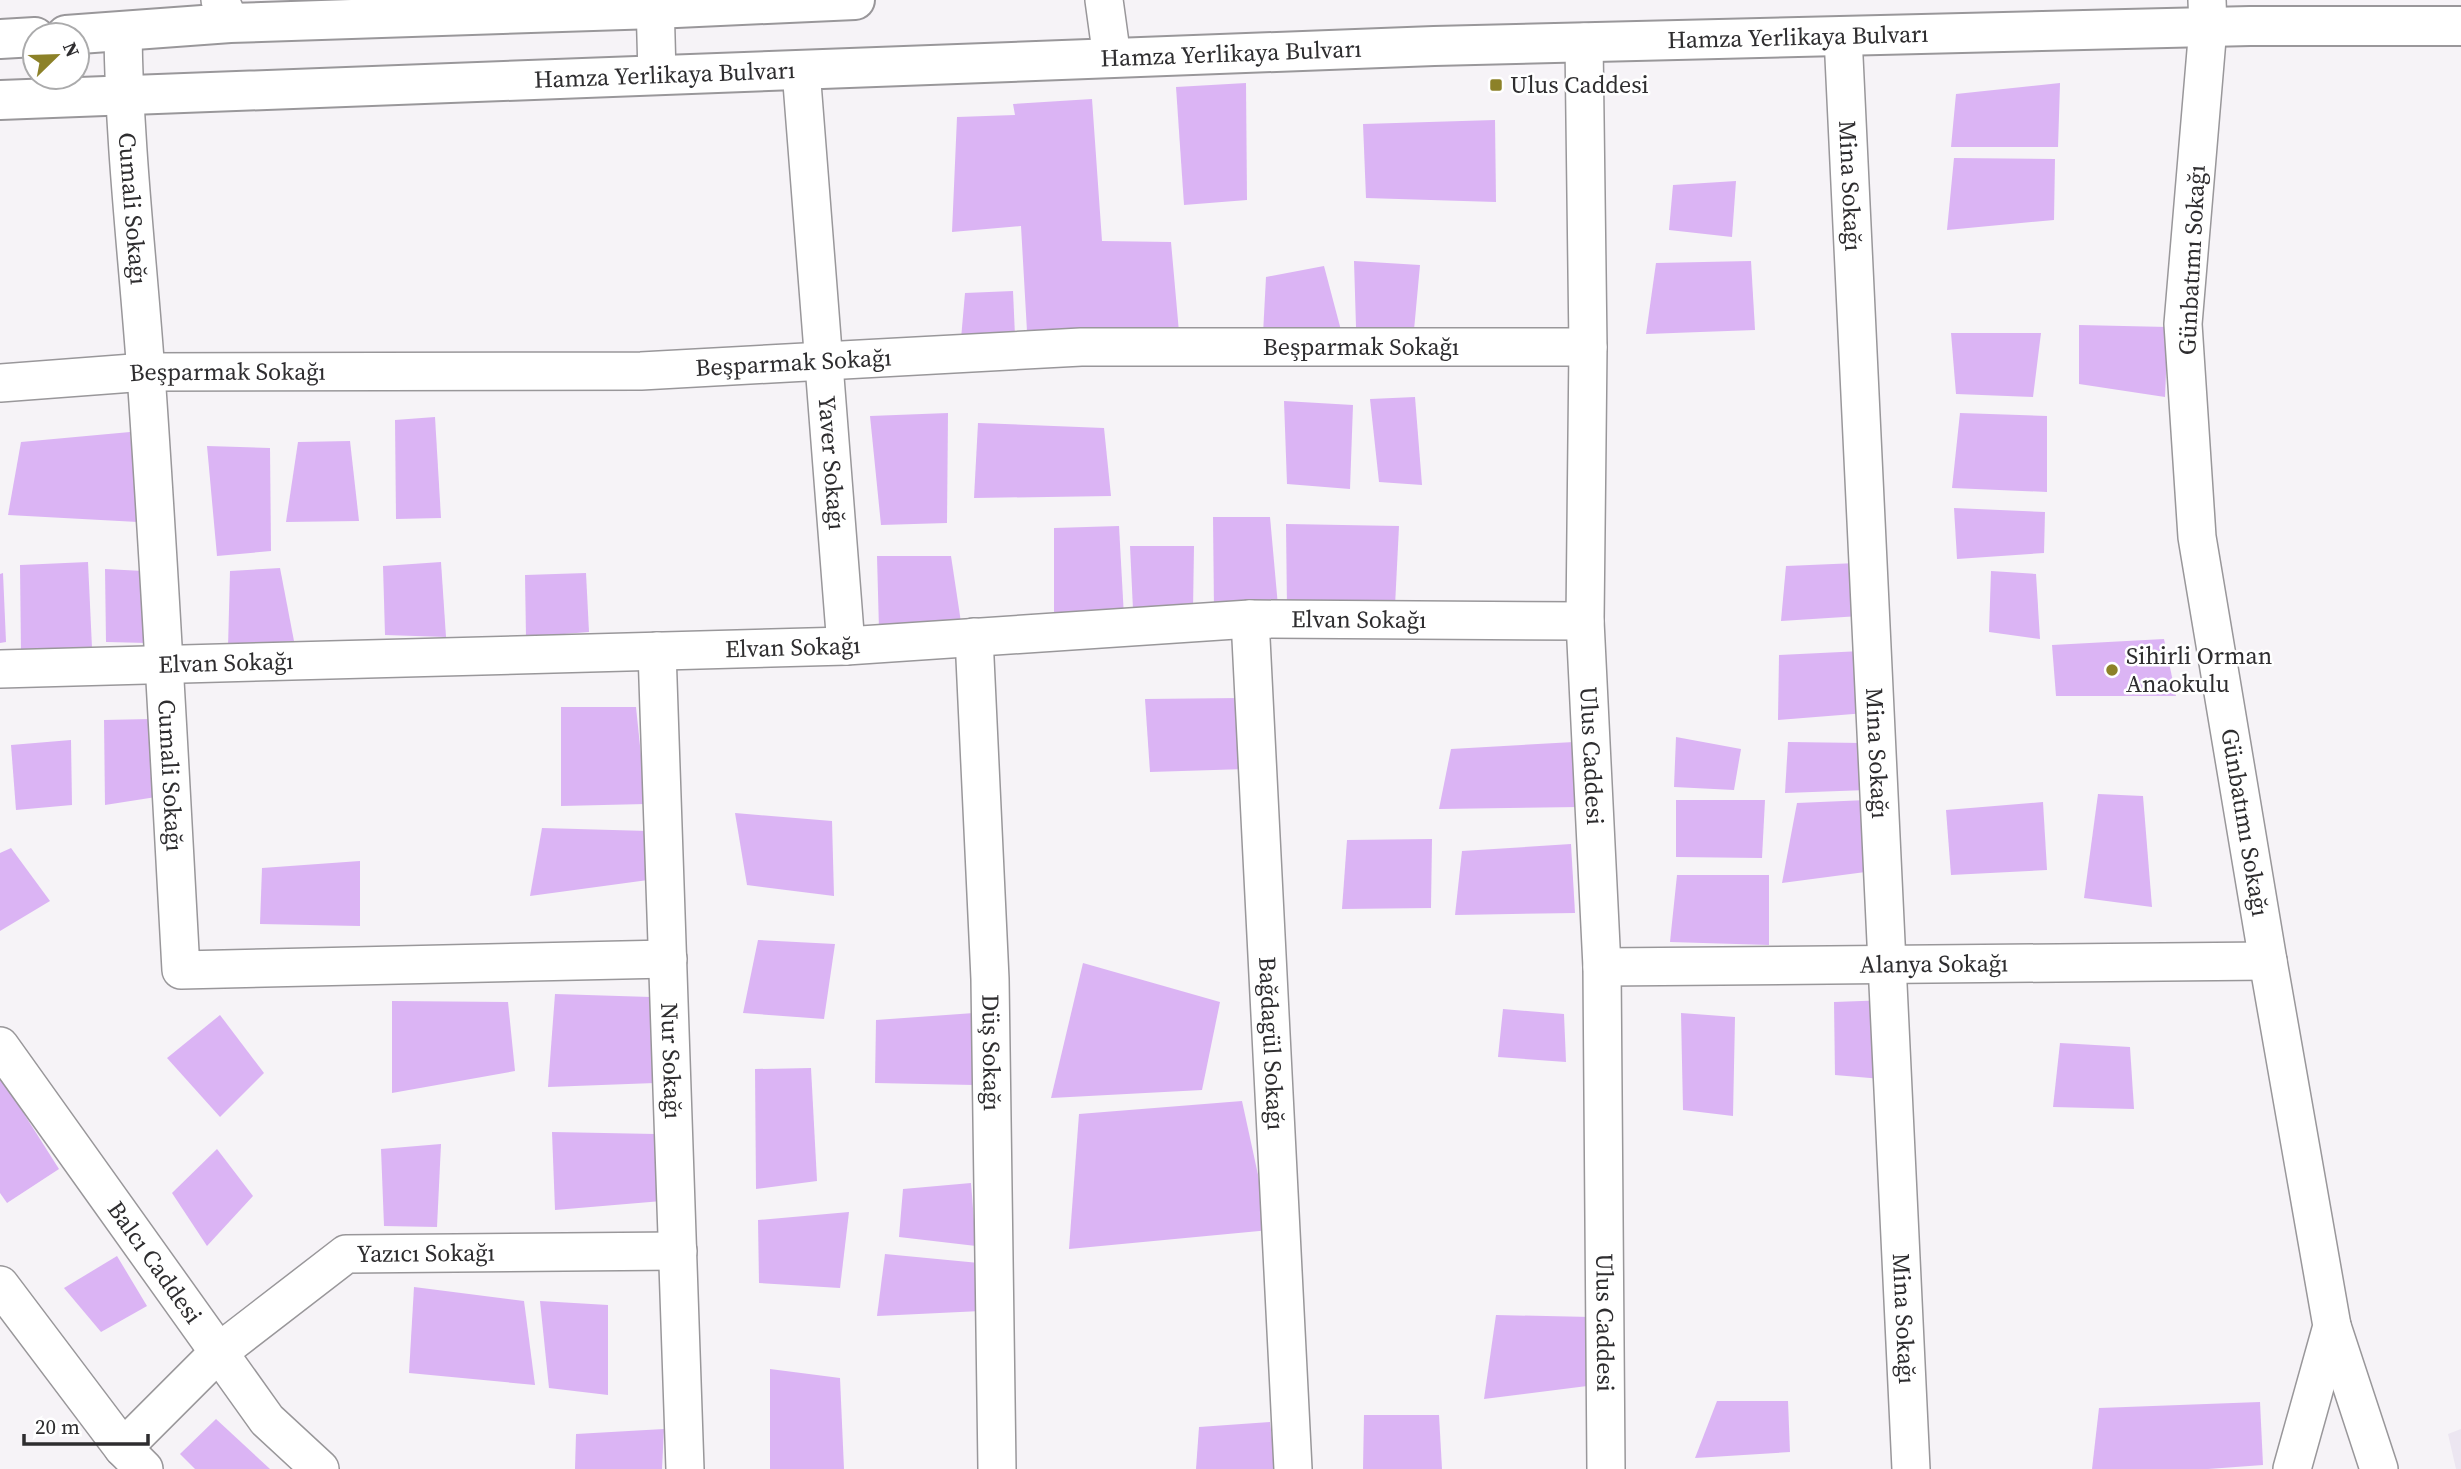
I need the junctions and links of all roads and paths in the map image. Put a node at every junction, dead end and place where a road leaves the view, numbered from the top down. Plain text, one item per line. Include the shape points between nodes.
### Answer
1 (855, 0) edge
2 (1104, 0) edge
3 (655, 5) edge
4 (225, 12) edge
5 (2207, 13) edge
6 (2461, 26) edge
7 (123, 31) junction
8 (91, 33) edge
9 (1843, 36) junction
10 (21, 38) edge
11 (0, 39) edge
12 (1584, 42) junction
13 (1112, 58) junction
14 (801, 70) junction
15 (657, 75) junction
16 (124, 96) junction
17 (0, 100) edge
18 (1588, 347) junction
19 (824, 361) junction
20 (146, 372) junction
21 (0, 383) edge
22 (1250, 619) junction
23 (1585, 621) junction
24 (974, 637) junction
25 (846, 646) junction
26 (657, 650) junction
27 (165, 664) junction
28 (0, 669) edge
29 (668, 959) junction
30 (2268, 961) junction
31 (1888, 964) junction
32 (1602, 967) junction
33 (0, 1046) edge
34 (678, 1251) junction
35 (0, 1284) edge
36 (2332, 1326) junction
37 (219, 1352) junction
38 (133, 1459) edge
39 (320, 1469) edge
40 (685, 1469) edge
41 (997, 1469) edge
42 (1293, 1469) edge
43 (1606, 1469) edge
44 (1911, 1469) edge
45 (2292, 1469) edge
46 (2379, 1469) edge

1 - 3 main road
2 - 13 street
3 - 4 main road
3 - 15 street
4 - 7 main road
5 - 6 main road, Hamza Yerlikaya Bulvarı
5 - 9 main road, Hamza Yerlikaya Bulvarı
5 - 30 street, Günbatımı Sokağı via 2183,324 2197,537
7 - 8 main road
7 - 16 street, Cumali Sokağı
9 - 12 main road, Hamza Yerlikaya Bulvarı
9 - 31 street, Mina Sokağı
10 - 11 main road
12 - 13 main road, Hamza Yerlikaya Bulvarı
12 - 18 street, Ulus Caddesi
13 - 14 main road, Hamza Yerlikaya Bulvarı
14 - 15 main road, Hamza Yerlikaya Bulvarı
14 - 19 street, Yaver Sokağı
15 - 16 main road, Hamza Yerlikaya Bulvarı
16 - 17 main road, Hamza Yerlikaya Bulvarı
16 - 20 street, Cumali Sokağı
18 - 19 street, Beşparmak Sokağı via 1081,346
18 - 23 street, Ulus Caddesi
19 - 20 street, Beşparmak Sokağı via 641,371
19 - 25 street, Yaver Sokağı
20 - 21 street, Beşparmak Sokağı
20 - 27 street, Cumali Sokağı
22 - 23 street, Elvan Sokağı
22 - 24 street, Elvan Sokağı
22 - 42 street, Bağdagül Sokağı
23 - 32 street, Ulus Caddesi
24 - 25 street, Elvan Sokağı
24 - 41 street, Düş Sokağı via 990,979
25 - 26 street, Elvan Sokağı
26 - 27 street, Elvan Sokağı
26 - 29 street, Nur Sokağı
27 - 28 street, Elvan Sokağı
27 - 29 street, Cumali Sokağı via 181,970
29 - 34 street, Nur Sokağı
30 - 31 street, Alanya Sokağı
30 - 36 street, Günbatımı Sokağı
31 - 32 street, Alanya Sokağı
31 - 44 street, Mina Sokağı
32 - 43 street, Ulus Caddesi
33 - 37 street, Balcı Caddesi
34 - 37 street, Yazıcı Sokağı via 346,1254
34 - 40 street, Nur Sokağı
35 - 38 street
36 - 45 street, Günbatımı Sokağı
36 - 46 street
37 - 38 street, Yazıcı Sokağı
37 - 39 street, Balcı Caddesi via 267,1420

